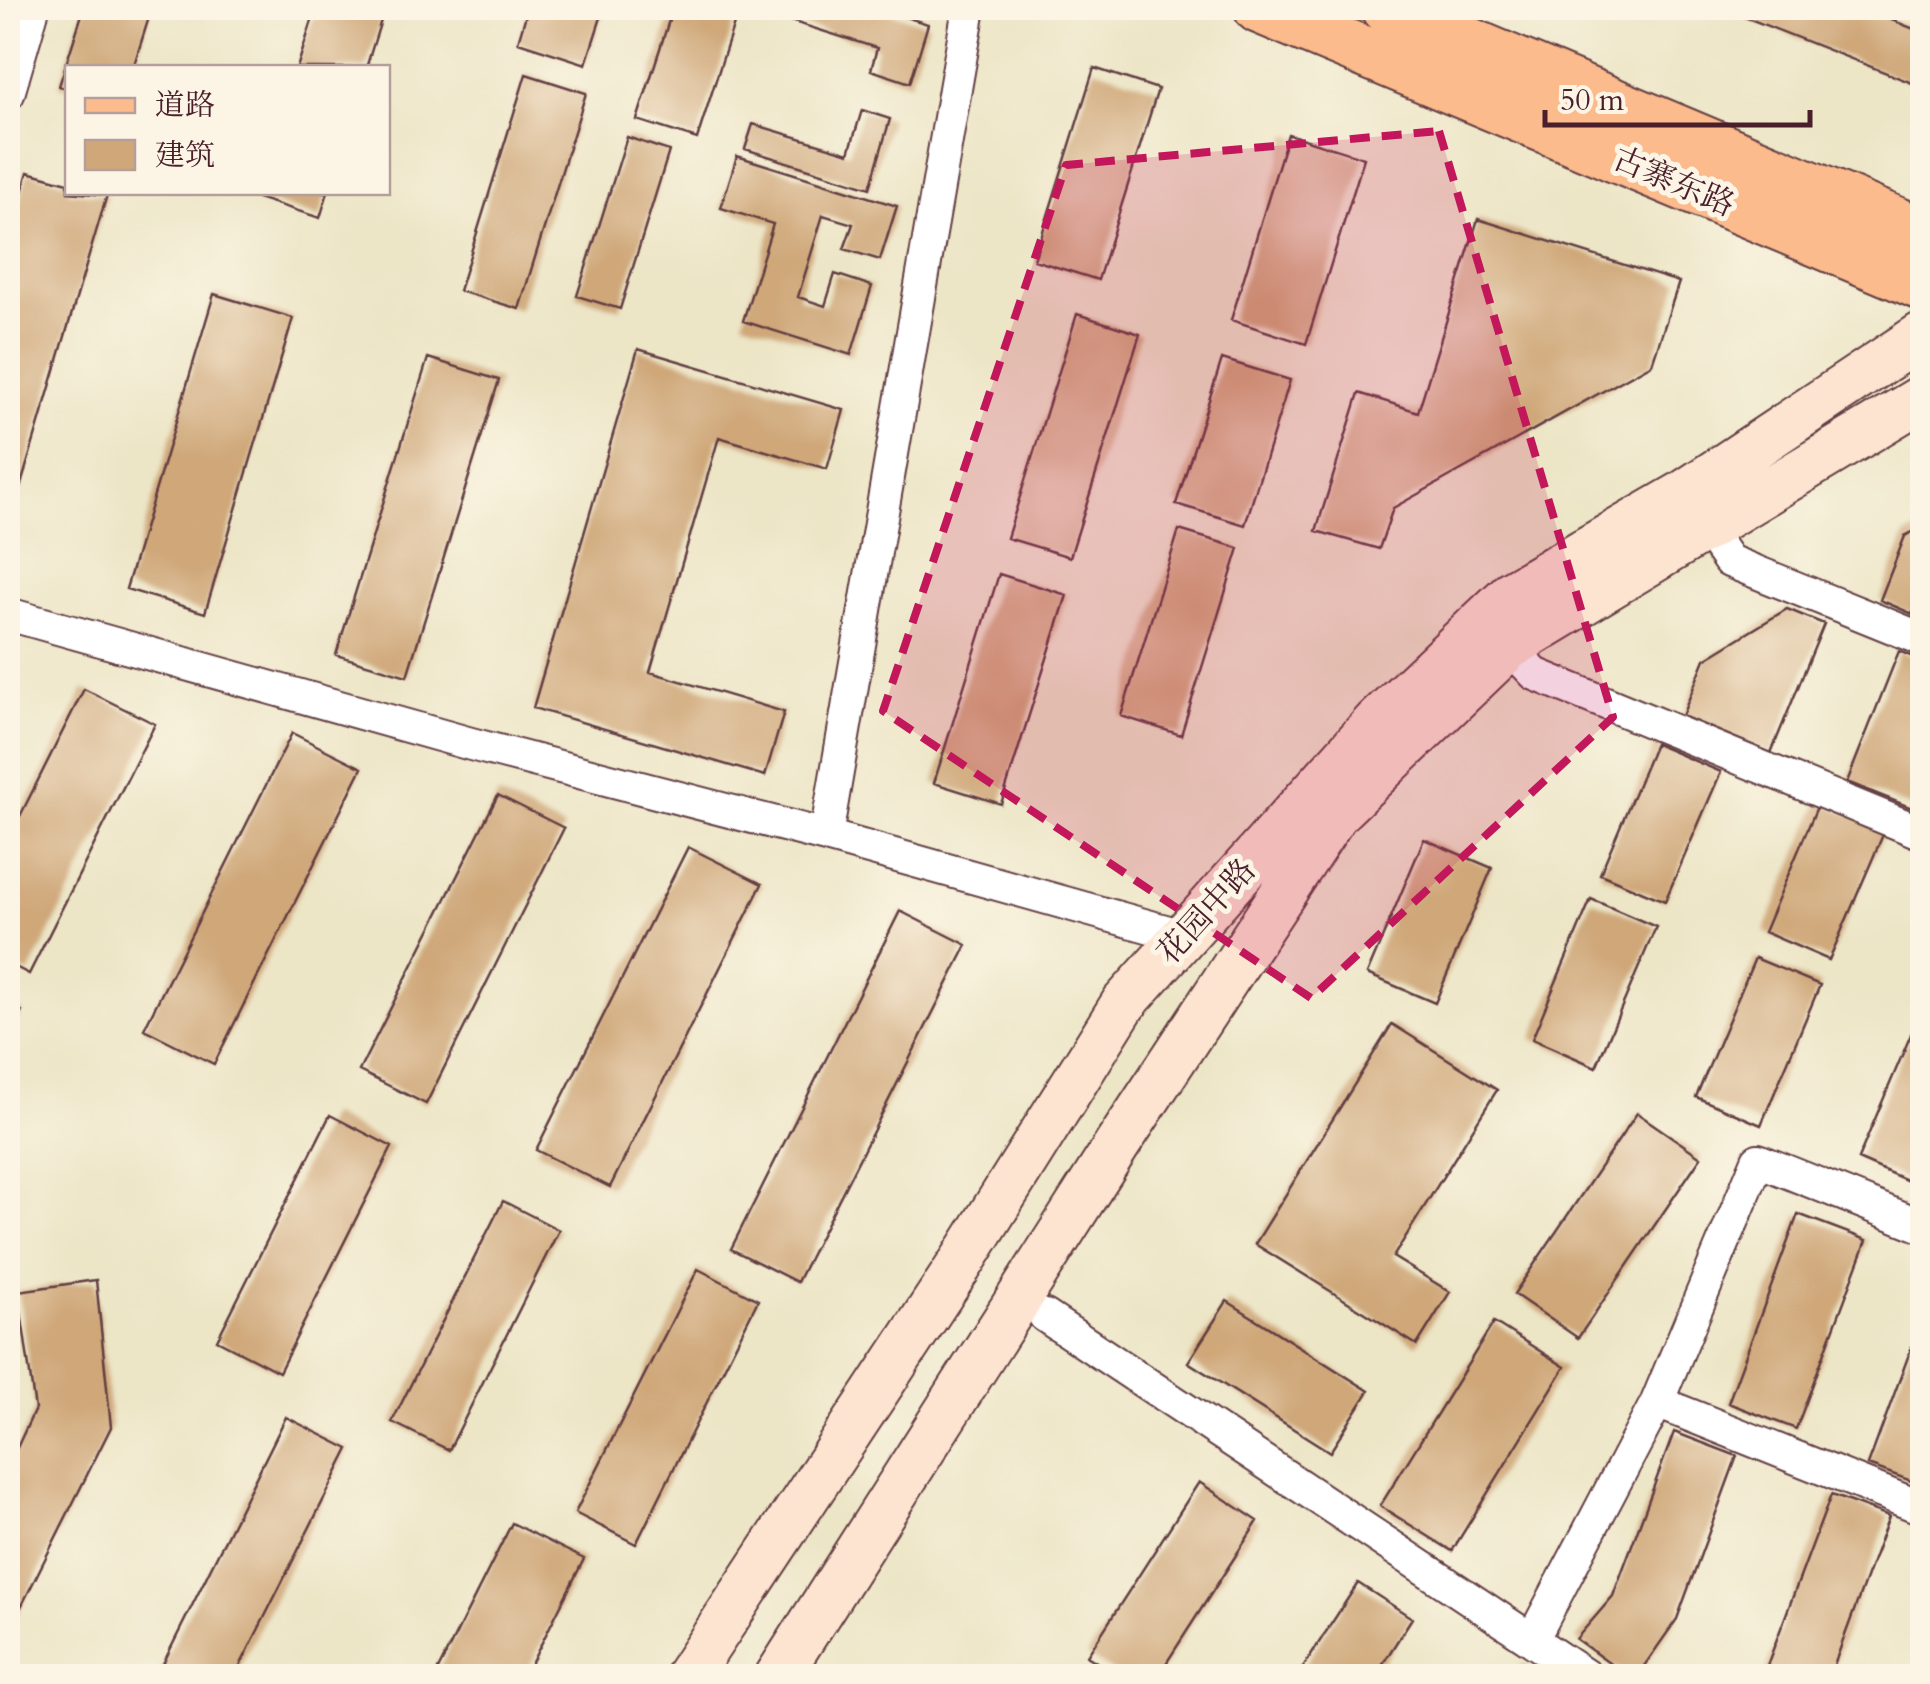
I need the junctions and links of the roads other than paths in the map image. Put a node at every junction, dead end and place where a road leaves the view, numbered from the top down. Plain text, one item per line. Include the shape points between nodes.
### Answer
1 (33, 8) edge
2 (969, 8) edge
3 (1259, 8) edge
4 (1386, 8) edge
5 (8, 94) edge
6 (1922, 233) edge
7 (1922, 285) edge
8 (1922, 336) edge
9 (1922, 398) edge
10 (1694, 510) junction
11 (8, 614) edge
12 (1496, 634) junction
13 (1922, 639) edge
14 (1922, 834) edge
15 (826, 836) junction
16 (1183, 936) junction
17 (1922, 1226) edge
18 (1044, 1316) dead end
19 (1658, 1402) junction
20 (1922, 1508) edge
21 (1532, 1640) junction
22 (688, 1676) edge
23 (778, 1676) edge
24 (1586, 1676) edge

1 - 5 street
2 - 15 street
3 - 7 main road, 古寨东路
4 - 6 main road, 古寨东路
8 - 10 main road, 花园中路
9 - 10 main road
10 - 12 main road, 花园中路 via 1512,594
10 - 13 street via 1730,562
11 - 15 street
12 - 14 street via 1535,674
12 - 16 main road, 花园中路 via 1376,722
12 - 23 main road via 1335,814
15 - 16 street
16 - 22 main road, 花园中路 via 1124,1003
17 - 19 street via 1758,1160
18 - 21 street
19 - 20 street
19 - 21 street
21 - 24 street

